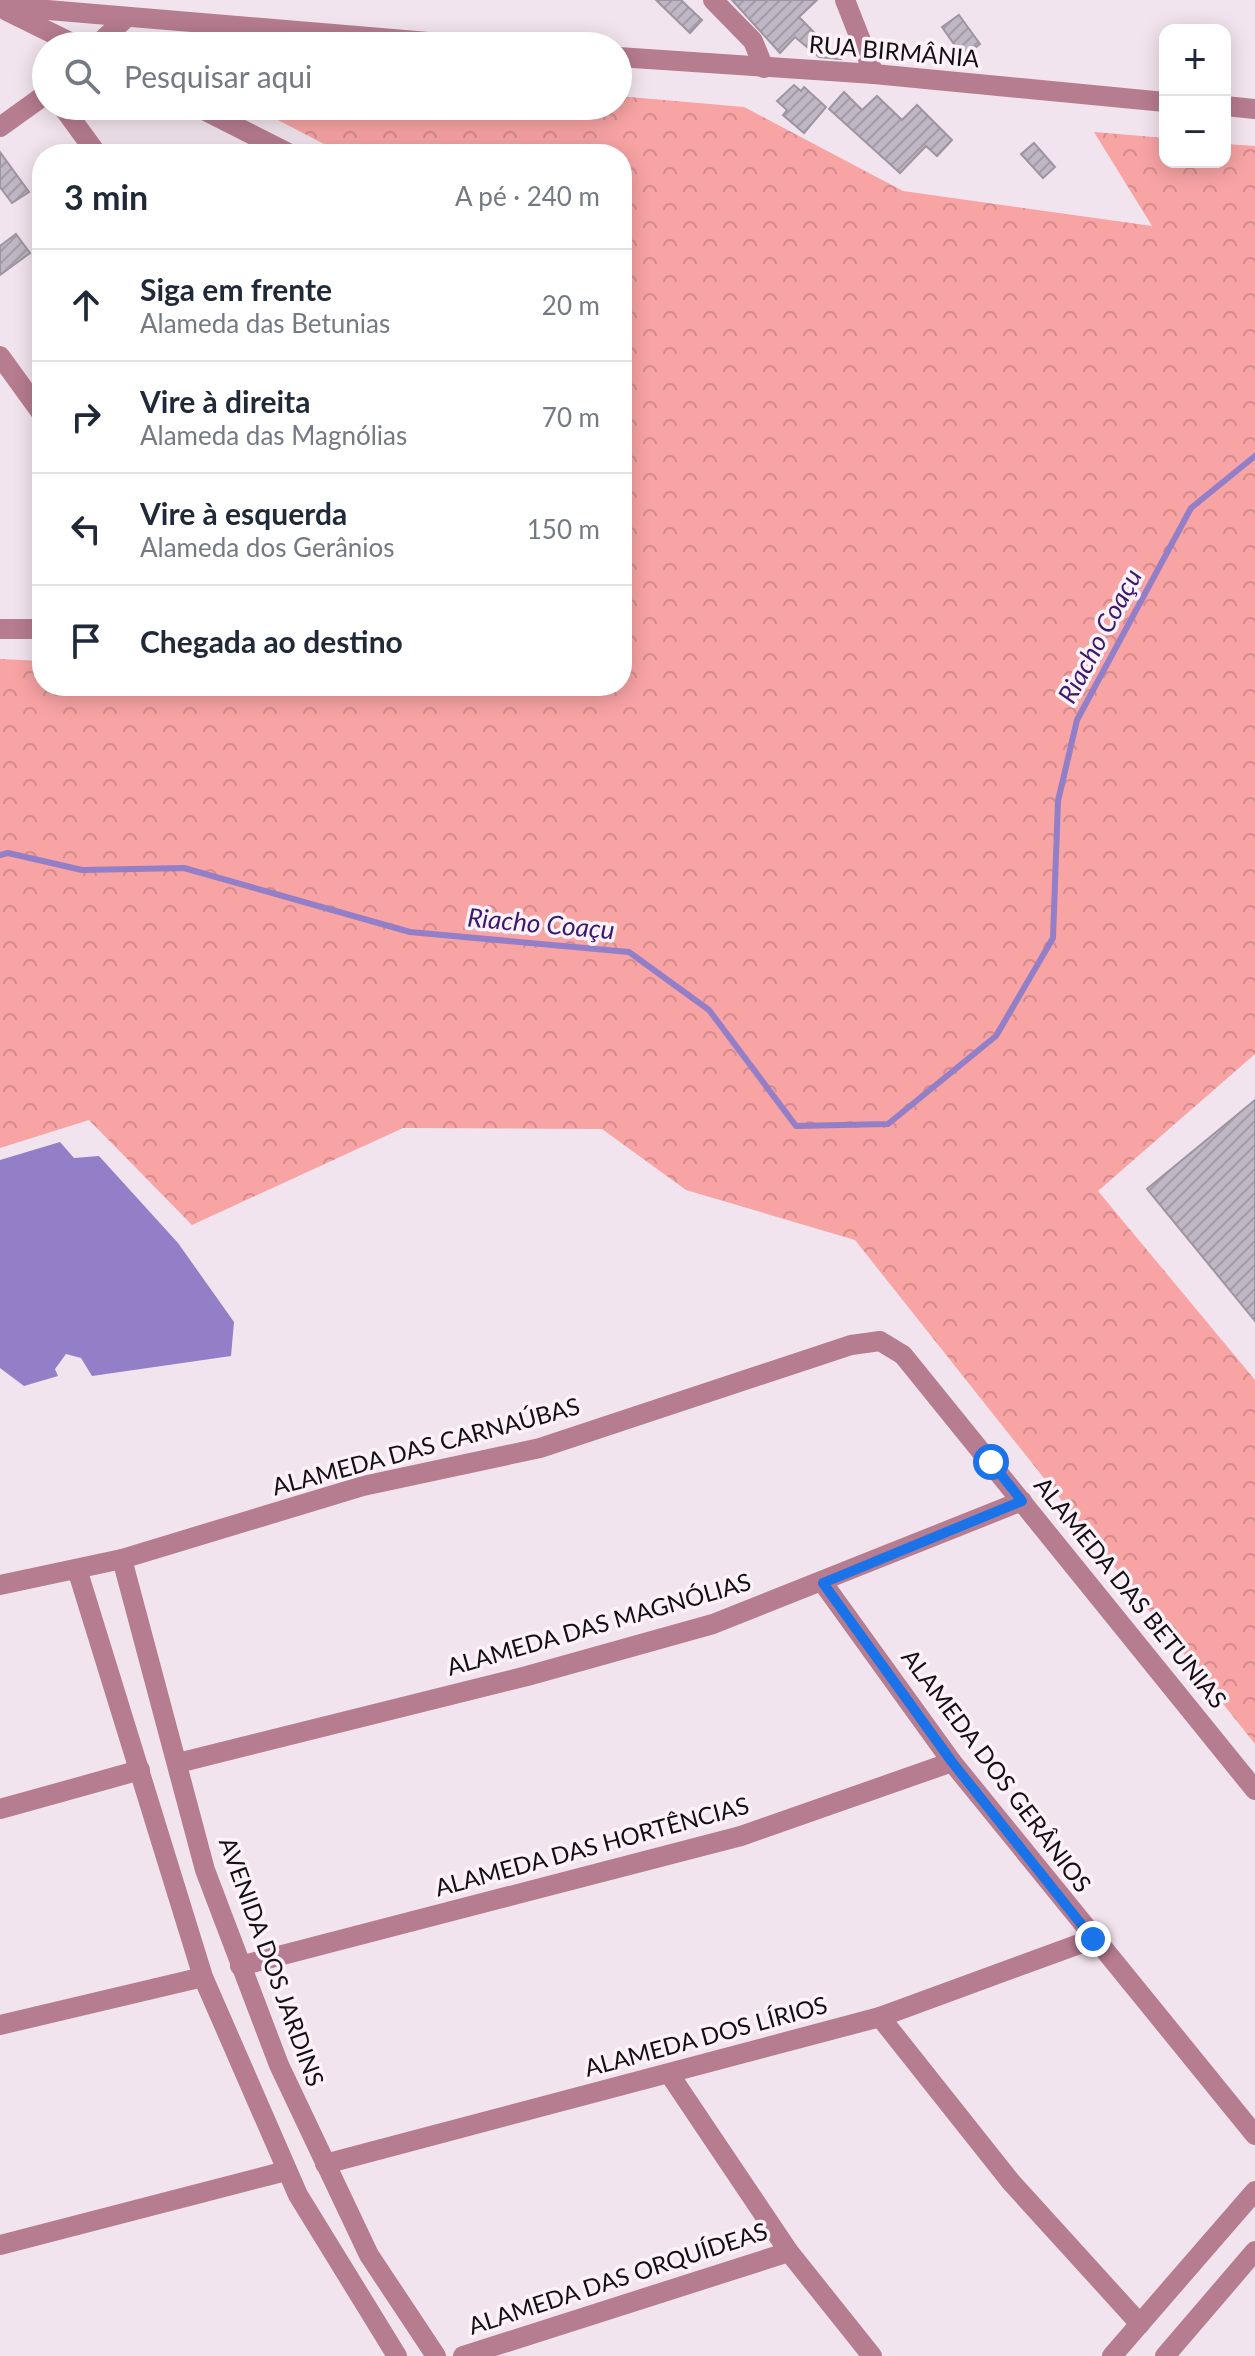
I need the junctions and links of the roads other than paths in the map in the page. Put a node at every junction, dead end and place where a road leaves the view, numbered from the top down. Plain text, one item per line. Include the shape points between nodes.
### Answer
1 (713, 0) edge
2 (845, 0) edge
3 (0, 7) edge
4 (127, 17) junction
5 (50, 32) edge
6 (111, 32) edge
7 (308, 32) edge
8 (632, 58) edge
9 (764, 68) junction
10 (874, 74) junction
11 (1159, 101) edge
12 (32, 104) edge
13 (1231, 107) edge
14 (1255, 109) edge
15 (72, 120) edge
16 (223, 120) edge
17 (0, 127) edge
18 (90, 144) edge
19 (270, 144) edge
20 (0, 356) edge
21 (32, 400) edge
22 (0, 629) edge
23 (32, 629) edge
24 (903, 1355) joint
25 (1022, 1501) junction
26 (122, 1559) junction
27 (77, 1569) junction
28 (823, 1583) junction
29 (0, 1585) edge
30 (952, 1762) junction
31 (178, 1763) junction
32 (140, 1770) junction
33 (1255, 1790) edge
34 (0, 1809) edge
35 (205, 1870) junction
36 (174, 1880) junction
37 (1093, 1939) junction
38 (240, 1966) junction
39 (203, 1977) junction
40 (880, 2017) junction
41 (0, 2025) edge
42 (279, 2065) junction
43 (670, 2075) junction
44 (247, 2079) junction
45 (1255, 2135) edge
46 (325, 2164) junction
47 (286, 2171) junction
48 (1255, 2191) edge
49 (0, 2245) edge
50 (1255, 2251) edge
51 (789, 2252) junction
52 (369, 2255) junction
53 (343, 2268) junction
54 (1140, 2324) junction
55 (397, 2356) edge
56 (436, 2356) edge
57 (463, 2356) edge
58 (872, 2356) edge
59 (1112, 2356) edge
60 (1165, 2356) edge

1 - 9 street via 755,44
2 - 10 street
3 - 4 street
3 - 5 street
4 - 6 street
4 - 7 street
8 - 9 street, RUA BIRMÂNIA
9 - 10 street, RUA BIRMÂNIA
10 - 11 street, RUA BIRMÂNIA
12 - 17 street
13 - 14 street
15 - 18 street
16 - 19 street
20 - 21 street
22 - 23 street
24 - 25 street, ALAMEDA DAS BETUNIAS
24 - 26 street, ALAMEDA DAS CARNAÚBAS via 880,1341 851,1345 540,1448 363,1486
25 - 28 street, ALAMEDA DAS MAGNÓLIAS
25 - 33 street, ALAMEDA DAS BETUNIAS
26 - 27 street, ALAMEDA DAS CARNAÚBAS
26 - 31 street, AVENIDA DOS JARDINS
27 - 29 street, ALAMEDA DAS CARNAÚBAS
27 - 32 street
28 - 30 street, ALAMEDA DOS GERÂNIOS
28 - 31 street, ALAMEDA DAS MAGNÓLIAS via 642,1644
30 - 37 street, ALAMEDA DOS GERÂNIOS
30 - 38 street, ALAMEDA DAS HORTÊNCIAS via 741,1836
31 - 35 street, AVENIDA DOS JARDINS
32 - 34 street
32 - 36 street
35 - 36 street
35 - 38 street, AVENIDA DOS JARDINS
36 - 39 street
37 - 40 street, ALAMEDA DOS LÍRIOS
37 - 45 street, ALAMEDA DOS GERÂNIOS
38 - 42 street, AVENIDA DOS JARDINS
39 - 41 street
39 - 44 street
40 - 43 street, ALAMEDA DOS LÍRIOS
40 - 54 street via 1011,2182
42 - 44 street
42 - 46 street, AVENIDA DOS JARDINS
43 - 46 street, ALAMEDA DOS LÍRIOS
43 - 51 street
44 - 47 street
46 - 52 street, AVENIDA DOS JARDINS
47 - 49 street
47 - 53 street
48 - 54 street
50 - 60 street
51 - 57 street, ALAMEDA DAS ORQUÍDEAS
51 - 58 street
52 - 53 street
52 - 56 street, AVENIDA DOS JARDINS
53 - 55 street
54 - 59 street

